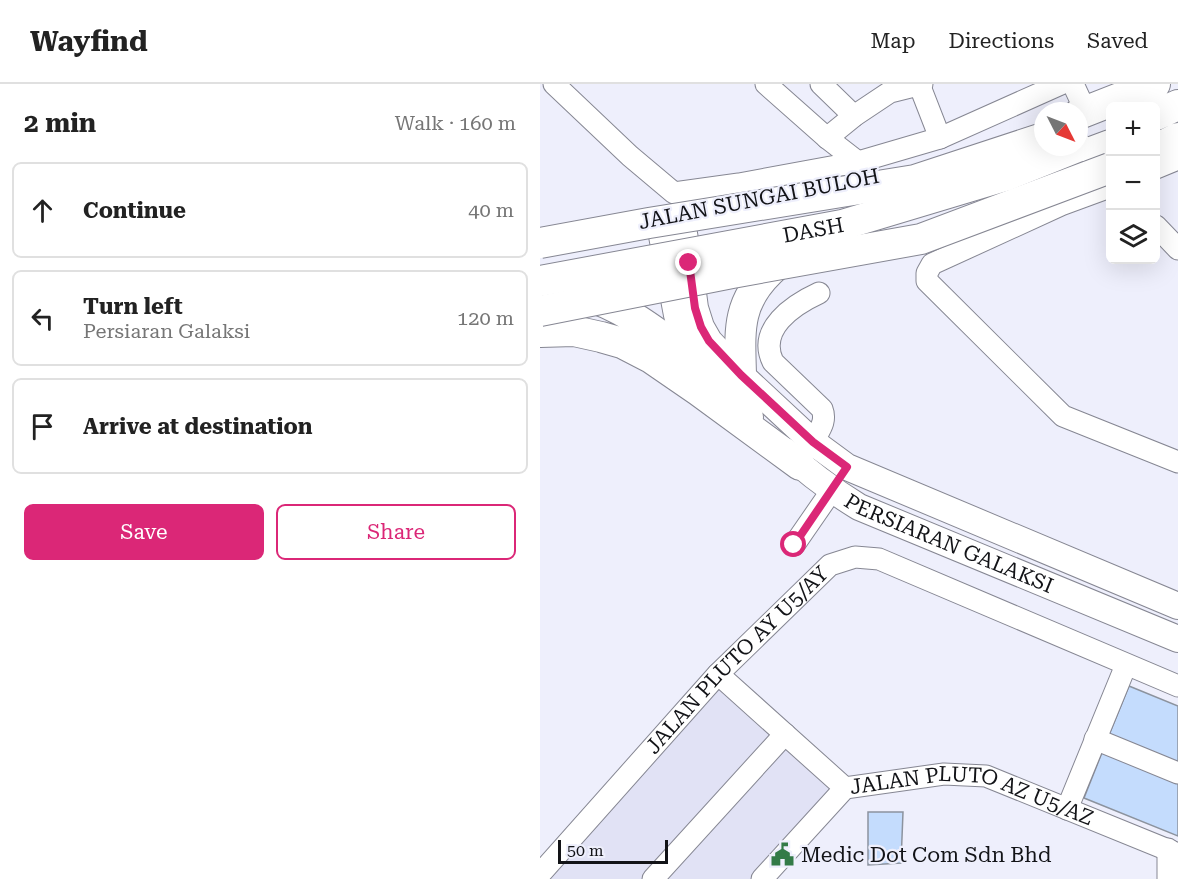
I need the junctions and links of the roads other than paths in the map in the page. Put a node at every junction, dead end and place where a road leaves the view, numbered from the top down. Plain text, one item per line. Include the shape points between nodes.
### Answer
1 (554, 84) edge
2 (766, 84) edge
3 (920, 84) edge
4 (1061, 84) edge
5 (1073, 84) edge
6 (1155, 84) edge
7 (1164, 84) edge
8 (826, 86) edge
9 (1178, 105) edge
10 (1094, 113) edge
11 (1160, 113) edge
12 (854, 116) junction
13 (1178, 118) edge
14 (1160, 125) edge
15 (1034, 129) edge
16 (1106, 135) edge
17 (827, 138) junction
18 (940, 138) junction
19 (1178, 138) edge
20 (1034, 141) edge
21 (1088, 142) edge
22 (1106, 146) edge
23 (1160, 147) edge
24 (1054, 156) edge
25 (1178, 159) edge
26 (858, 162) junction
27 (1160, 166) edge
28 (1106, 170) edge
29 (1106, 188) edge
30 (671, 210) junction
31 (856, 224) junction
32 (1160, 231) edge
33 (540, 241) edge
34 (1178, 249) edge
35 (678, 265) junction
36 (819, 293) dead end
37 (543, 294) edge
38 (540, 332) edge
39 (699, 364) junction
40 (741, 375) junction
41 (806, 454) junction
42 (1178, 462) edge
43 (847, 467) junction
44 (831, 490) junction
45 (794, 545) dead end
46 (1178, 606) edge
47 (1178, 639) edge
48 (1126, 665) junction
49 (718, 674) junction
50 (1178, 686) edge
51 (785, 734) junction
52 (1095, 739) junction
53 (1178, 773) edge
54 (845, 788) junction
55 (1067, 809) junction
56 (1173, 851) edge
57 (540, 874) edge
58 (653, 879) edge
59 (762, 879) edge
60 (1168, 879) edge

1 - 30 street via 630,156
2 - 17 street
3 - 12 street via 891,92
3 - 18 street
4 - 18 street
5 - 10 street
6 - 10 highway
7 - 10 highway
8 - 12 street
9 - 11 highway
12 - 17 street
13 - 14 highway
15 - 30 highway, JALAN SUNGAI BULOH via 857,184
16 - 21 highway, DASH
17 - 26 street
18 - 26 street
19 - 23 highway
20 - 33 highway, DASH, bridge via 915,180
22 - 31 highway, JALAN SUNGAI BULOH via 1021,178
24 - 37 highway, DASH, bridge via 1005,176 842,225
25 - 27 street
26 - 30 street via 739,184
28 - 37 highway, bridge via 921,239 732,273
29 - 42 street via 932,264 927,282 1063,416
30 - 33 highway, JALAN SUNGAI BULOH
30 - 35 main road, PERSIARAN GALAKSI
31 - 35 highway, JALAN SUNGAI BULOH
31 - 40 highway via 783,259 764,277 742,314
32 - 34 street
35 - 37 highway, JALAN SUNGAI BULOH
35 - 39 main road, PERSIARAN GALAKSI via 677,315 684,340
35 - 40 main road, PERSIARAN GALAKSI via 709,341
36 - 41 street via 784,315 772,331 768,346 773,362 825,416
37 - 39 highway via 575,293 611,306
38 - 41 highway via 574,331 622,343
39 - 41 main road, PERSIARAN GALAKSI via 766,433
40 - 41 main road, PERSIARAN GALAKSI
41 - 43 main road, PERSIARAN GALAKSI
41 - 44 main road, PERSIARAN GALAKSI
43 - 44 main road
43 - 46 main road, PERSIARAN GALAKSI
44 - 45 street
44 - 47 main road, PERSIARAN GALAKSI via 878,516
48 - 49 street, JALAN PLUTO AY U5/AY via 879,559 855,557 830,565
48 - 50 street, JALAN PLUTO AY U5/AY
48 - 52 street
49 - 51 street
49 - 57 street, JALAN PLUTO AY U5/AY
51 - 54 street
51 - 58 street
52 - 53 street
52 - 55 street
54 - 55 street, JALAN PLUTO AZ U5/AZ via 944,774 986,776
54 - 59 street, JALAN PLUTO AZ U5/AZ
55 - 56 street, JALAN PLUTO AZ U5/AZ
56 - 60 street

